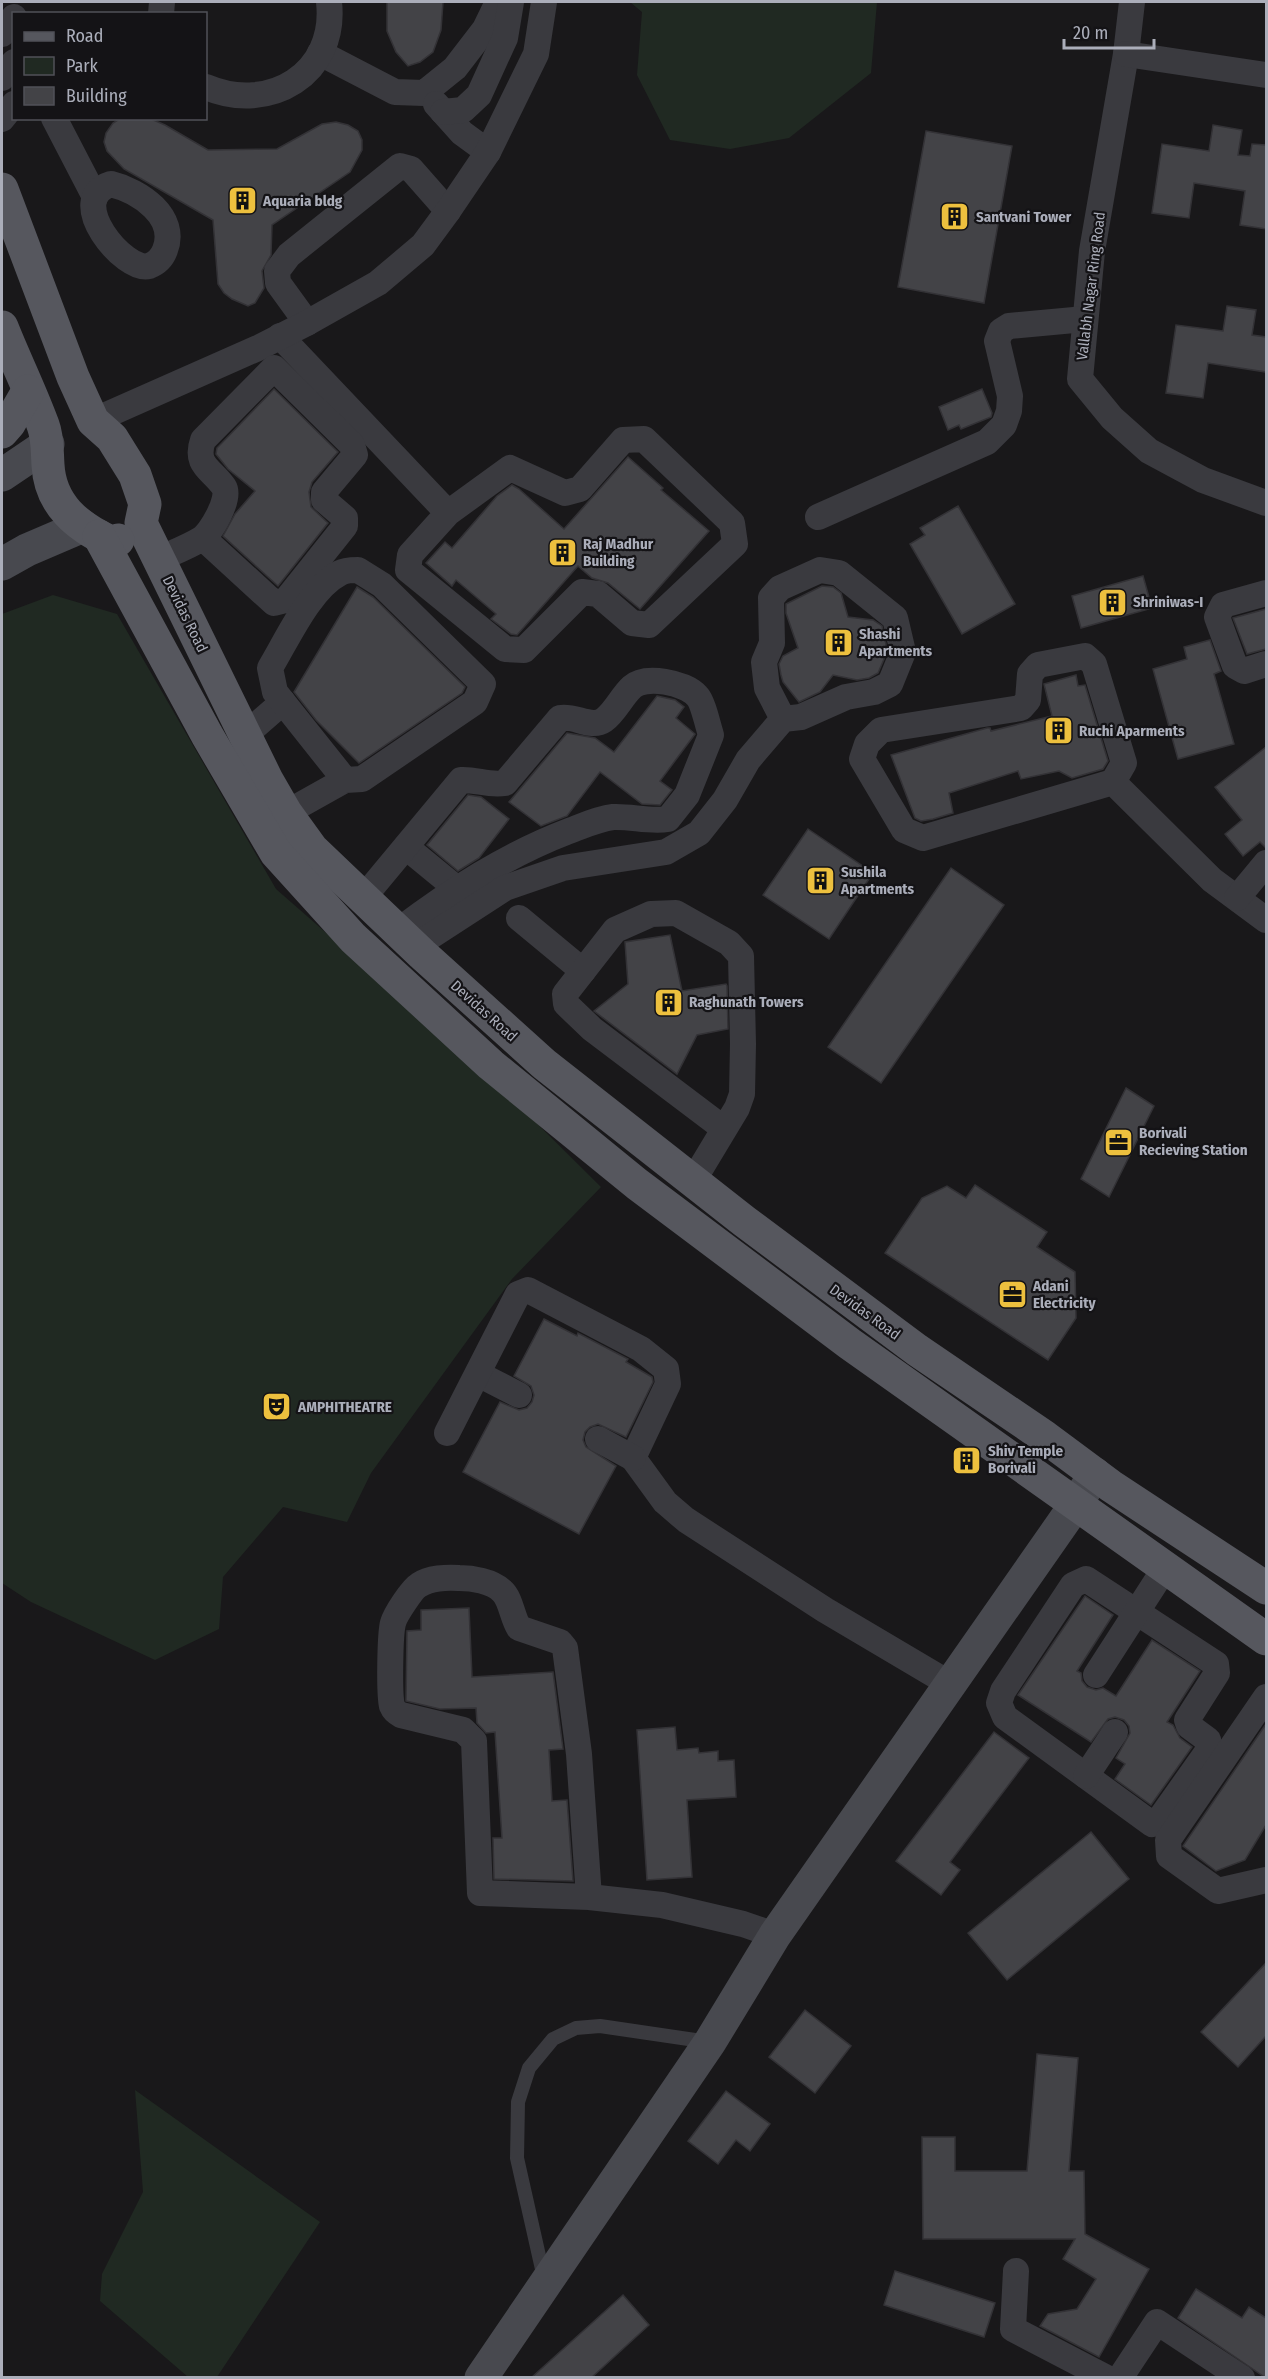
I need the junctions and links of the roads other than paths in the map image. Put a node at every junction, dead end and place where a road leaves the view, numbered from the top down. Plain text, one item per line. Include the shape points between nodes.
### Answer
1 (9, 2) edge
2 (329, 2) edge
3 (498, 2) edge
4 (511, 2) edge
5 (544, 2) edge
6 (1132, 2) edge
7 (2, 12) edge
8 (12, 19) edge
9 (2, 34) edge
10 (320, 53) junction
11 (1126, 54) junction
12 (12, 65) edge
13 (1266, 75) edge
14 (2, 78) edge
15 (207, 87) edge
16 (12, 106) edge
17 (2, 119) edge
18 (55, 120) edge
19 (488, 152) junction
20 (2, 189) edge
21 (95, 197) dead end
22 (448, 211) junction
23 (1085, 319) junction
24 (307, 322) junction
25 (2, 327) edge
26 (269, 342) junction
27 (274, 368) junction
28 (28, 391) junction
29 (93, 421) junction
30 (2, 432) edge
31 (24, 460) edge
32 (1266, 503) edge
33 (448, 513) junction
34 (818, 517) dead end
35 (141, 523) junction
36 (91, 531) junction
37 (203, 538) junction
38 (159, 559) junction
39 (2, 564) edge
40 (1266, 593) edge
41 (1266, 664) edge
42 (283, 702) junction
43 (783, 719) junction
44 (244, 736) junction
45 (345, 780) junction
46 (1113, 782) junction
47 (286, 813) junction
48 (406, 847) junction
49 (1266, 863) edge
50 (456, 888) junction
51 (363, 898) junction
52 (1237, 898) junction
53 (519, 918) dead end
54 (1266, 920) edge
55 (406, 939) junction
56 (583, 971) junction
57 (723, 1128) junction
58 (693, 1181) junction
59 (477, 1374) junction
60 (519, 1395) dead end
61 (447, 1434) dead end
62 (598, 1439) dead end
63 (633, 1458) junction
64 (1095, 1474) junction
65 (1076, 1504) junction
66 (1165, 1568) junction
67 (1266, 1588) edge
68 (1137, 1611) junction
69 (1266, 1639) edge
70 (1096, 1675) dead end
71 (950, 1684) junction
72 (1266, 1699) edge
73 (1115, 1732) dead end
74 (1086, 1776) junction
75 (1266, 1880) edge
76 (589, 1897) junction
77 (774, 1935) junction
78 (710, 2042) junction
79 (1016, 2271) dead end
80 (545, 2283) junction
81 (481, 2378) edge
82 (1107, 2378) edge
83 (1120, 2378) edge
84 (1242, 2378) edge

1 - 7 street
2 - 10 street via 329,30
3 - 10 street via 455,69 424,93 395,92
4 - 19 street via 506,38 479,95 447,108 462,133
5 - 19 street via 536,54
6 - 11 street, Vallabh Nagar Ring Road
8 - 9 street
10 - 15 street via 303,75 272,93 238,97
11 - 13 street
11 - 23 street, Vallabh Nagar Ring Road via 1092,251
12 - 14 street
16 - 17 street
18 - 21 street
19 - 22 street
20 - 29 main road, Devidas Road
22 - 24 street via 423,245 378,283
22 - 24 street via 411,169 400,166 289,255 277,271 278,283
23 - 32 street, Vallabh Nagar Ring Road via 1080,380 1112,418 1149,451 1203,480
23 - 34 street via 1009,326 1001,332 998,341 1010,411 1004,425 987,442
24 - 26 street
25 - 28 main road
26 - 27 street
26 - 29 street
26 - 33 street
27 - 37 street via 203,440 202,462 226,489 226,500
27 - 37 street via 352,445 355,455 324,492 324,500 345,518 345,526 286,600 274,603
28 - 30 main road
28 - 31 main road via 43,426
29 - 31 main road via 81,421 63,430
29 - 35 main road, Devidas Road via 112,438 135,475 145,504
30 - 31 street
31 - 36 main road via 48,467 56,494 70,518
33 - 33 street via 410,555 408,570 505,649 524,650 582,592 598,594 632,623 649,625 735,544 732,523 644,439 623,440 580,489 565,493 510,468
35 - 36 main road via 130,535 111,542
35 - 38 main road, Devidas Road
36 - 39 street via 27,550
36 - 65 main road via 276,854 353,938 491,1065 637,1184 850,1344
37 - 38 street
38 - 44 main road, Devidas Road
40 - 41 street via 1223,605 1217,617 1235,666 1244,671
42 - 44 street
42 - 45 street
42 - 45 street via 275,692 270,668 313,597 343,571 358,570 381,585 483,684 475,702 362,779
43 - 43 street via 801,717 846,697 874,692 890,684 903,652 895,618 839,573 820,570 780,588 771,598 772,643 764,662 767,688
43 - 55 street via 748,760 725,800 699,833 666,852 563,868 505,888
44 - 47 main road, Devidas Road
45 - 47 street
46 - 46 street via 1124,763 1094,664 1085,656 1038,666 1030,674 1028,700 1021,708 881,730 867,744 862,759 904,830 923,838
46 - 52 street via 1212,880
47 - 51 main road, Devidas Road via 312,849
48 - 50 street
48 - 50 street via 461,780 505,783 560,718 569,716 590,724 604,720 633,685 651,681 680,684 698,696 711,735 687,795 668,819 652,822 614,817 593,822 544,841
48 - 51 street
49 - 52 street
50 - 55 street
51 - 55 main road, Devidas Road
52 - 54 street
53 - 56 street
55 - 58 main road, Devidas Road via 544,1064
56 - 57 street via 565,994 566,1004 592,1029
56 - 57 street via 615,930 651,914 676,913 729,943 741,956 742,1094
57 - 58 street
58 - 64 main road, Devidas Road via 916,1350
59 - 60 street
59 - 61 street
59 - 63 street via 518,1294 528,1290 641,1349 666,1369 668,1384
62 - 63 street
63 - 71 street via 665,1502 686,1520 825,1610
64 - 65 street
64 - 67 main road, Devidas Road
65 - 66 main road
65 - 71 street
66 - 68 street
66 - 69 main road
68 - 70 street
68 - 74 street via 1086,1579 1073,1585 999,1703 1005,1717
68 - 74 street via 1216,1664 1217,1673 1187,1720 1208,1740 1209,1748 1160,1820 1152,1824
71 - 77 street
72 - 75 street via 1168,1840 1169,1856 1218,1891
73 - 74 street
76 - 76 street via 480,1893 474,1741 462,1730 401,1715 392,1705 393,1623 419,1584 436,1579 472,1578 495,1586 504,1592 519,1628 560,1642 565,1648 579,1754
76 - 77 street via 662,1905
77 - 78 street
78 - 80 street
78 - 80 lane via 600,2026 576,2028 553,2039 529,2068 518,2102 517,2158
79 - 82 street via 1013,2329
80 - 81 street
83 - 84 street via 1157,2322

